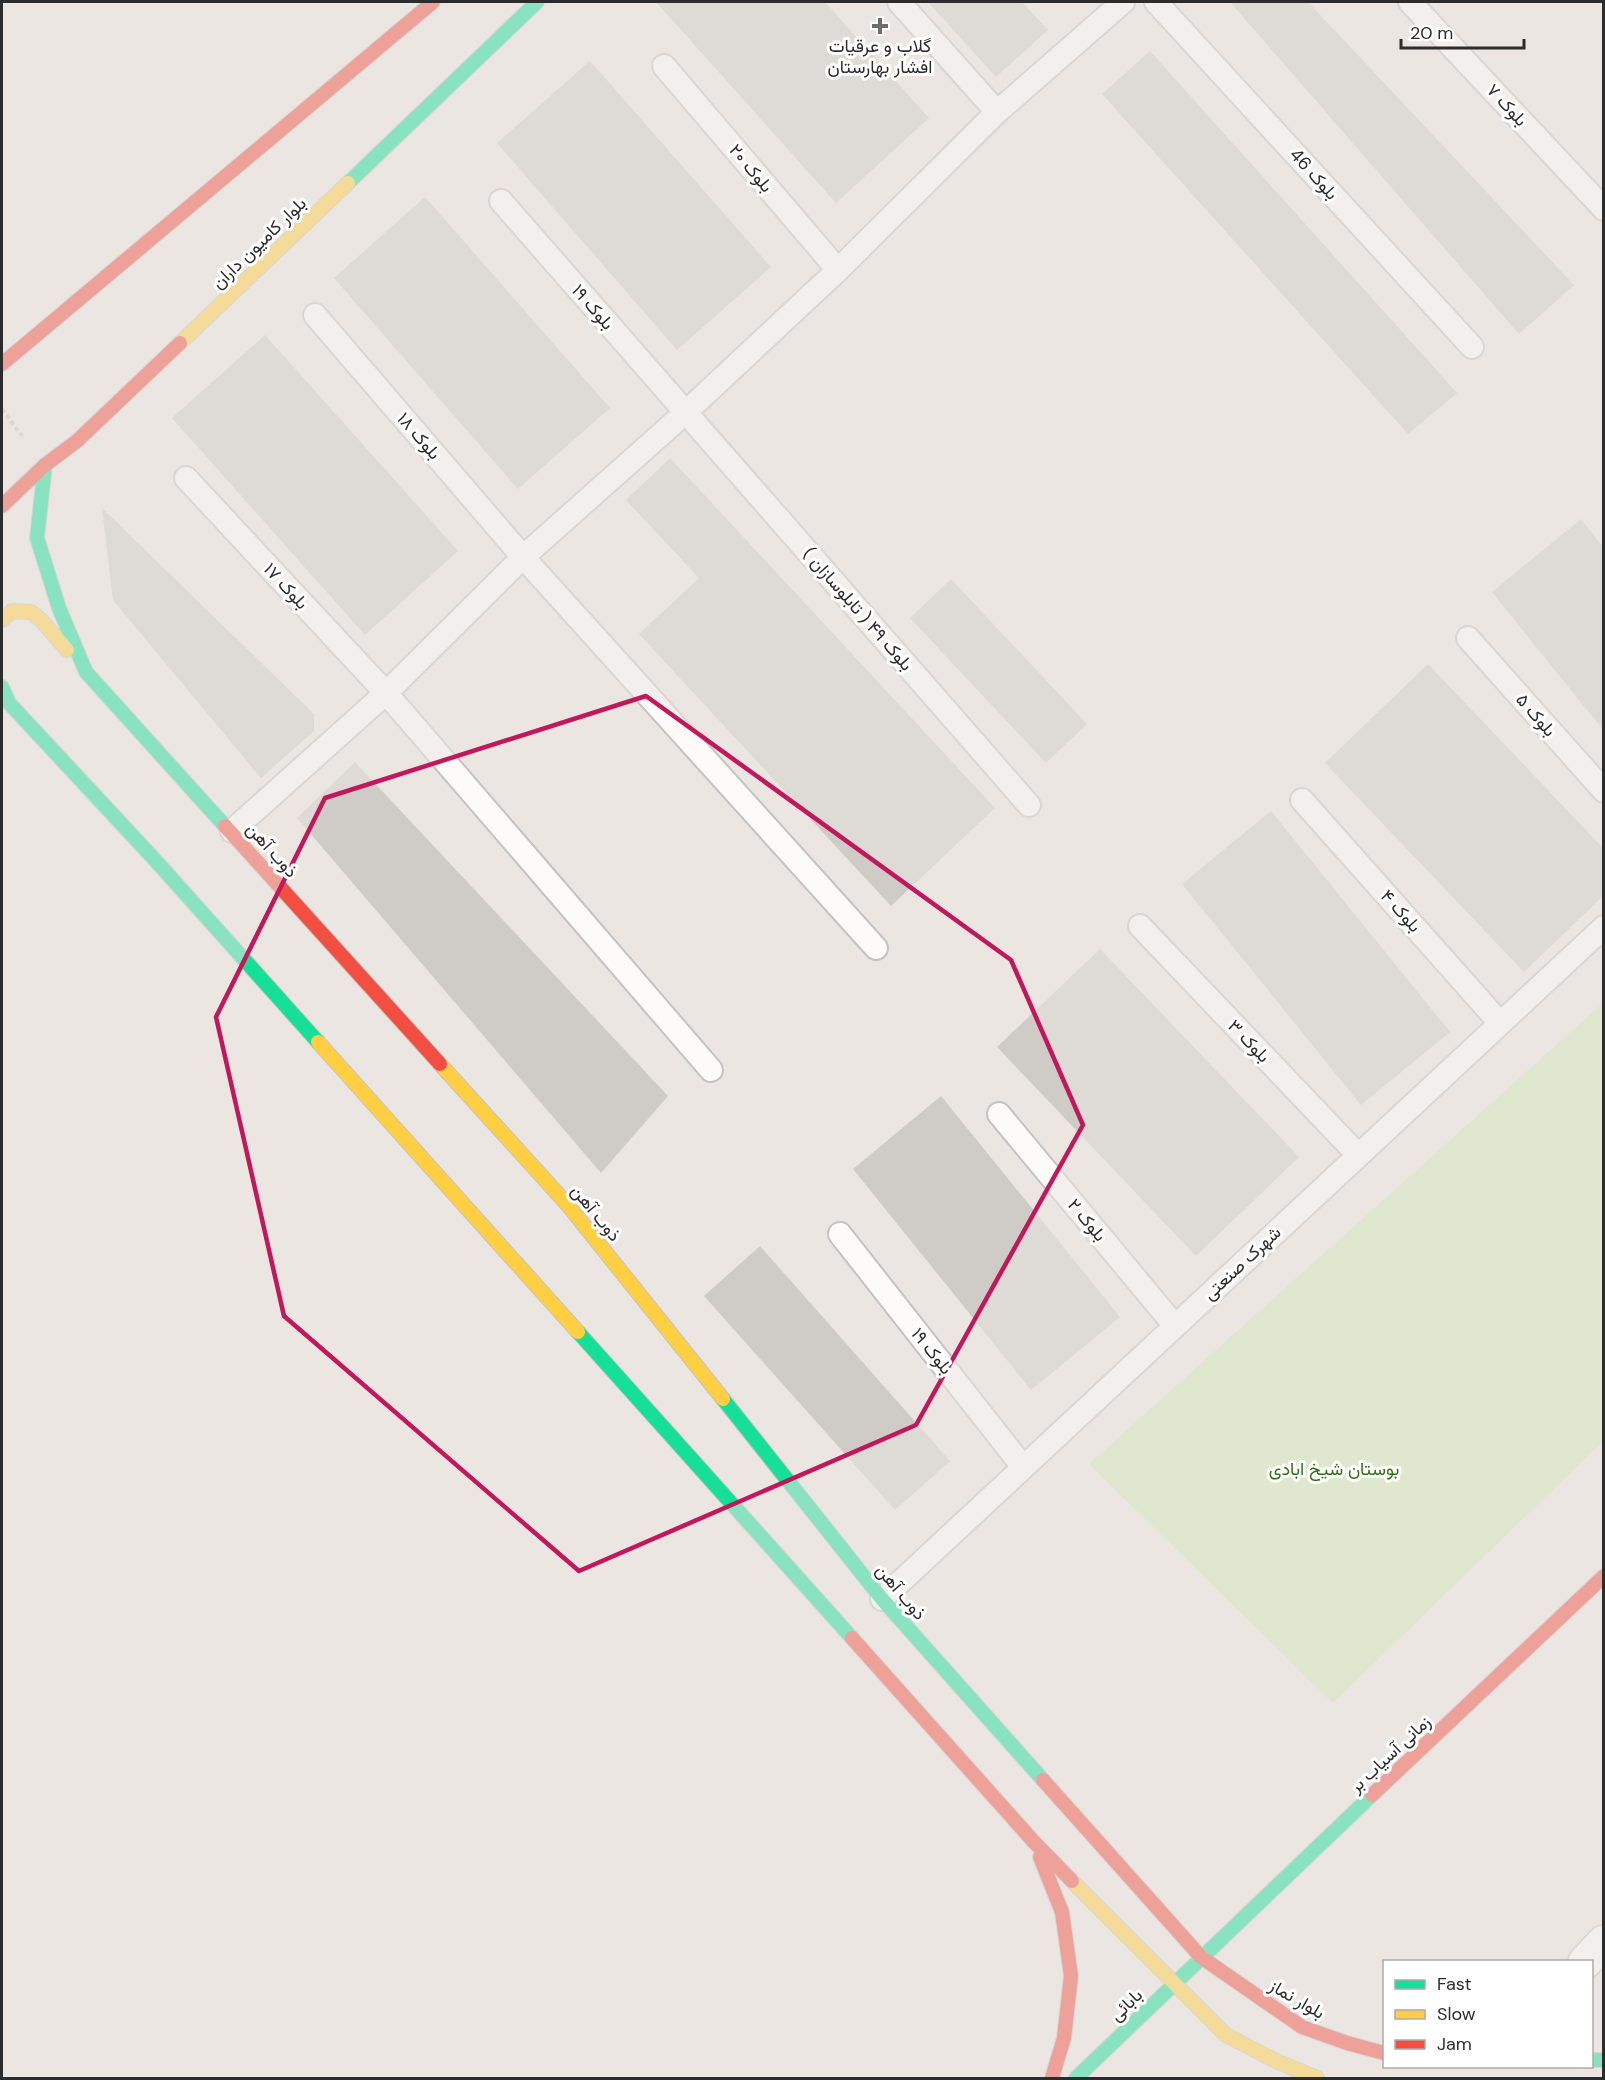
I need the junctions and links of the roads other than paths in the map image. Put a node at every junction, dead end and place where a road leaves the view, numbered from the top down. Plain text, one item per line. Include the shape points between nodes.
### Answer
1 (433, 2) edge
2 (537, 2) edge
3 (899, 2) edge
4 (1124, 2) edge
5 (1156, 2) edge
6 (1410, 2) edge
7 (664, 66) dead end
8 (997, 112) junction
9 (501, 201) dead end
10 (1604, 209) edge
11 (838, 270) junction
12 (315, 315) dead end
13 (1472, 347) dead end
14 (2, 363) edge
15 (685, 413) junction
16 (45, 465) junction
17 (186, 478) dead end
18 (2, 506) edge
19 (523, 557) junction
20 (2, 620) edge
21 (1468, 638) dead end
22 (86, 672) junction
23 (2, 687) edge
24 (386, 693) junction
25 (5, 703) edge
26 (1604, 791) edge
27 (1302, 800) dead end
28 (1029, 805) dead end
29 (232, 831) junction
30 (1140, 926) dead end
31 (1604, 927) edge
32 (876, 948) dead end
33 (1500, 1023) junction
34 (711, 1070) dead end
35 (999, 1114) dead end
36 (1358, 1155) junction
37 (840, 1234) dead end
38 (1175, 1326) junction
39 (1023, 1467) junction
40 (1604, 1576) edge
41 (882, 1599) junction
42 (1034, 1842) junction
43 (1604, 1942) edge
44 (1201, 1957) junction
45 (1587, 1960) edge
46 (1174, 1984) junction
47 (1383, 2053) edge
48 (1052, 2079) edge
49 (1076, 2079) edge
50 (1317, 2079) edge

1 - 14 main road
2 - 16 main road, بلوار کامیون داران via 120,401
3 - 8 lane
4 - 8 lane
5 - 13 lane, بلوک 46
6 - 10 lane, بلوک ۷
7 - 11 lane, بلوک ۲۰
8 - 11 lane
9 - 15 lane, بلوک ۱۹
11 - 15 lane
12 - 19 lane, بلوک ۱۸
15 - 19 lane
15 - 28 lane, بلوک ۴۹ ( تابلوسازان )
16 - 18 main road, بلوار کامیون داران
16 - 22 main road, ذوب آهن via 37,538 59,608
17 - 24 lane, بلوک ۱۷
19 - 24 lane
19 - 32 lane, بلوک ۱۸
20 - 22 main road via 12,611 31,612
21 - 26 lane, بلوک ۵
22 - 29 main road, ذوب آهن
23 - 25 main road
24 - 29 lane
24 - 34 lane, بلوک ۱۷
25 - 42 main road via 164,870
27 - 33 lane, بلوک ۴
29 - 41 main road, ذوب آهن via 567,1204
30 - 36 lane, بلوک ۳
31 - 33 lane, شهرک صنعتی
33 - 36 lane, شهرک صنعتی
35 - 38 lane, بلوک ۲
36 - 38 lane, شهرک صنعتی
37 - 39 lane, بلوک ۱۹
38 - 39 lane, شهرک صنعتی
39 - 41 lane, شهرک صنعتی
40 - 44 main road, زمانی آسیاب بر
41 - 44 main road, ذوب آهن
42 - 46 main road
42 - 48 main road via 1062,1912 1071,1976 1064,2038
43 - 45 street
44 - 46 main road, بابائی
44 - 47 main road, بلوار نماز via 1302,2027
46 - 49 main road, بابائی
46 - 50 main road via 1226,2034

